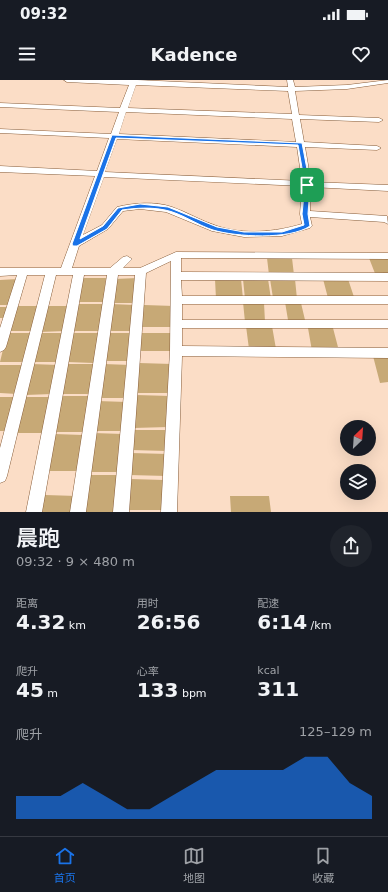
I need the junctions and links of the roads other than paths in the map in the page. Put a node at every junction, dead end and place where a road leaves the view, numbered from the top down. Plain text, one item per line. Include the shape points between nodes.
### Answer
1 (67, 80) edge
2 (133, 81) edge
3 (383, 81) edge
4 (291, 84) edge
5 (0, 104) edge
6 (123, 110) junction
7 (296, 116) junction
8 (379, 120) dead end
9 (0, 131) edge
10 (114, 136) junction
11 (300, 144) junction
12 (377, 148) dead end
13 (0, 169) edge
14 (100, 174) junction
15 (307, 185) junction
16 (388, 188) edge
17 (305, 214) junction
18 (388, 221) edge
19 (75, 244) junction
20 (176, 255) junction
21 (388, 256) edge
22 (127, 259) dead end
23 (113, 271) junction
24 (141, 271) junction
25 (0, 272) edge
26 (23, 272) junction
27 (51, 272) junction
28 (65, 272) junction
29 (79, 272) junction
30 (176, 276) junction
31 (388, 277) edge
32 (176, 300) junction
33 (388, 300) edge
34 (176, 324) junction
35 (388, 324) edge
36 (0, 347) edge
37 (176, 351) junction
38 (388, 353) edge
39 (0, 476) edge
40 (34, 512) edge
41 (78, 512) edge
42 (121, 512) edge
43 (169, 512) edge

1 - 2 street
2 - 4 street
2 - 6 street
3 - 4 street via 347,87
4 - 7 street
5 - 6 street
6 - 7 street
6 - 10 street
7 - 8 street
7 - 11 street
9 - 10 street
10 - 11 street
10 - 14 street
11 - 12 street
11 - 15 street
13 - 14 street
14 - 15 street
14 - 19 street
15 - 16 street
15 - 17 street
17 - 18 street
17 - 19 street via 307,226 282,233 244,234 215,228 168,209 140,206 120,209 105,228
19 - 28 street
20 - 21 street
20 - 24 street
20 - 30 street
22 - 23 street
23 - 24 street
23 - 29 street
23 - 41 street
24 - 42 street
25 - 26 street
26 - 27 street
26 - 36 street
27 - 28 street
27 - 39 street
28 - 29 street
29 - 40 street
30 - 31 street
30 - 32 street
32 - 33 street
32 - 34 street
34 - 35 street
34 - 37 street
37 - 38 street
37 - 43 street

